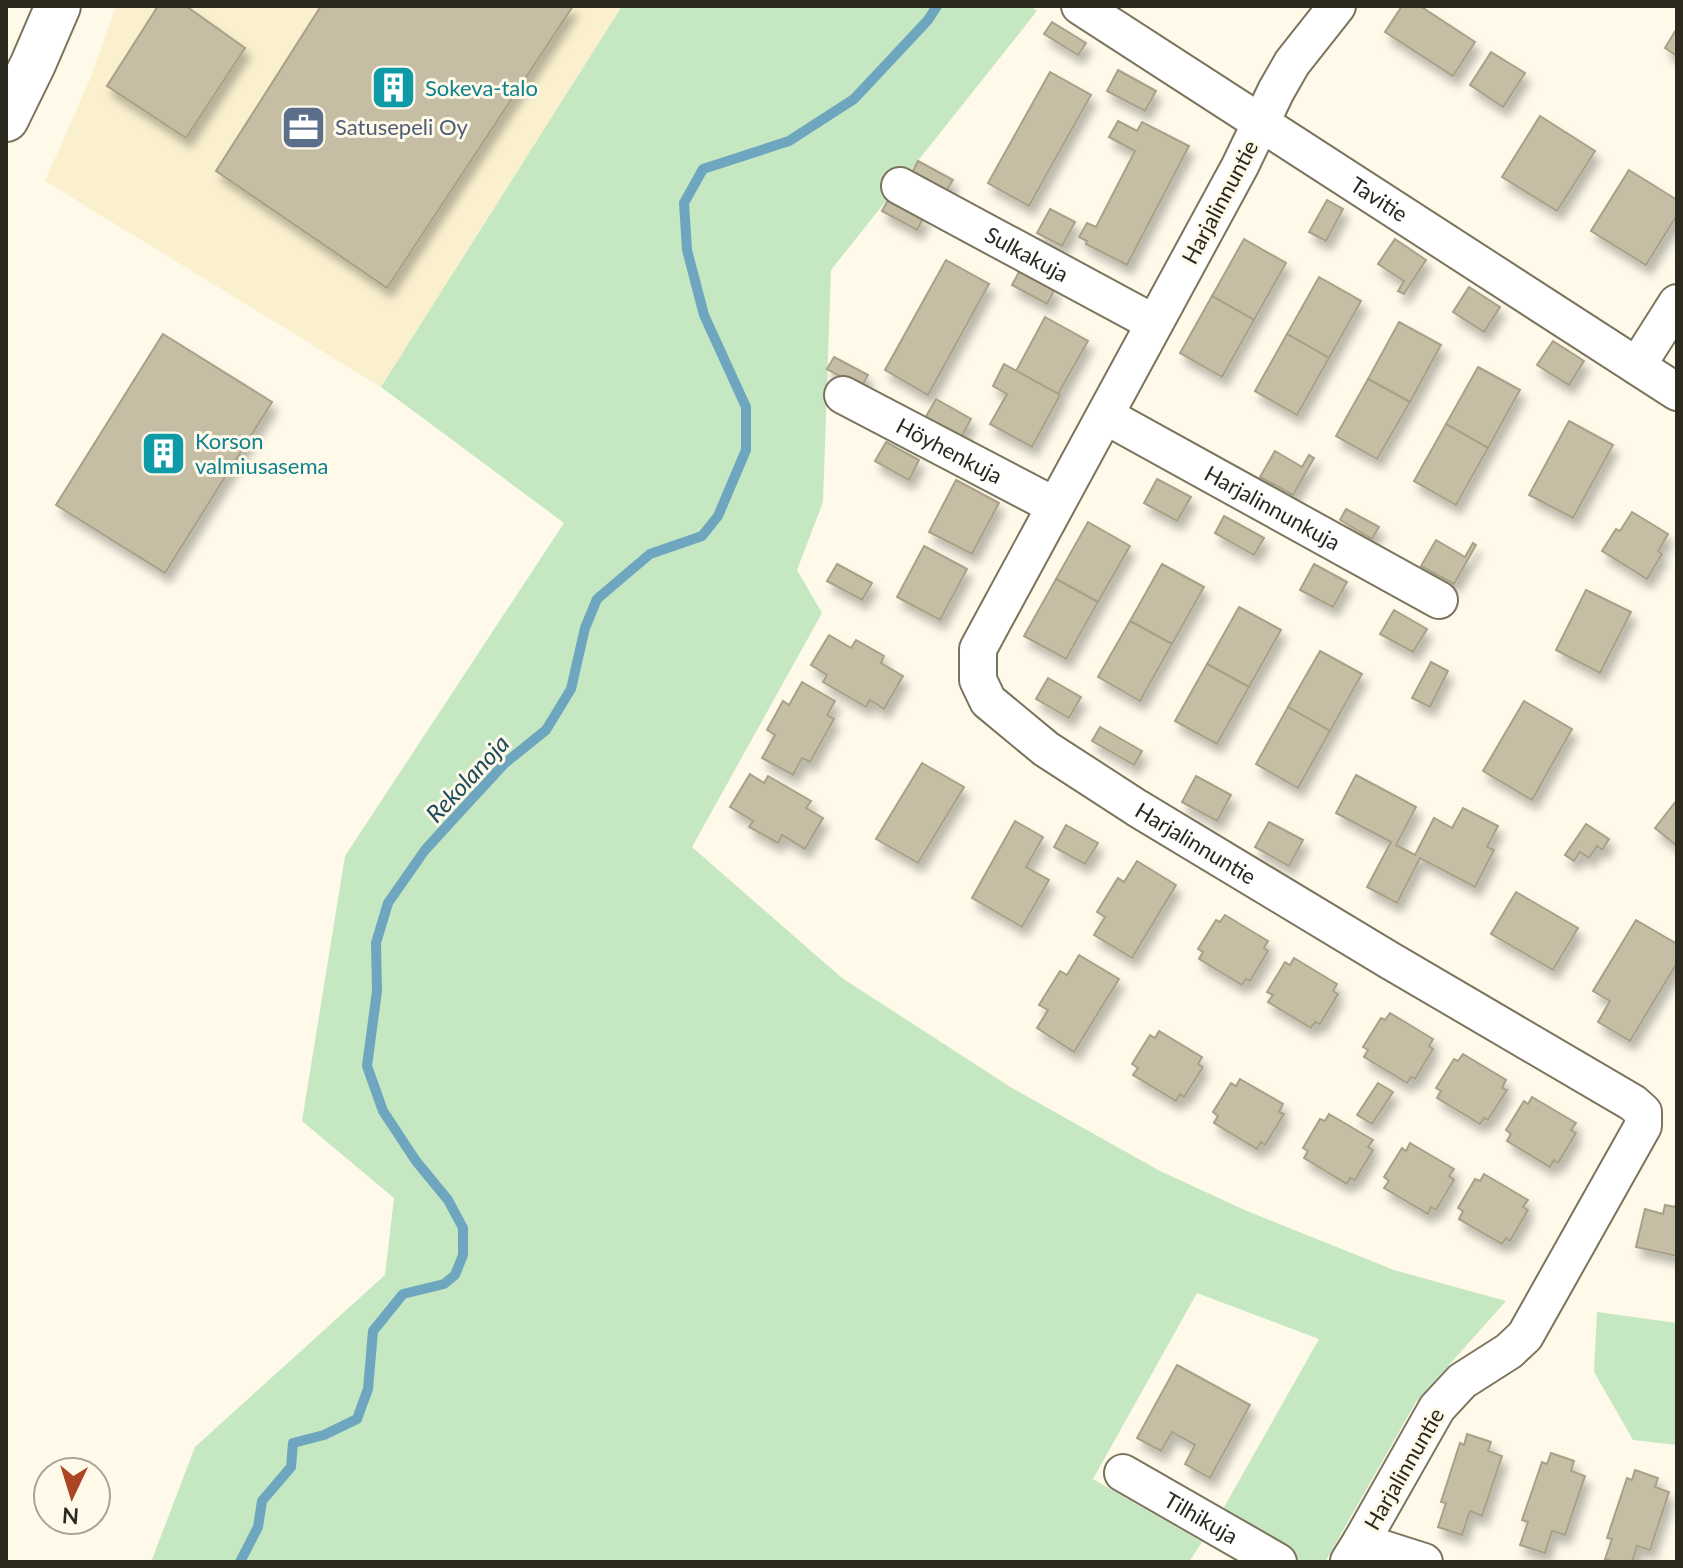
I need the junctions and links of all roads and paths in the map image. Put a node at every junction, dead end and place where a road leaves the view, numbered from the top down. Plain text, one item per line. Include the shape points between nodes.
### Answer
1 (58, 6) edge
2 (1080, 6) edge
3 (1337, 6) edge
4 (6, 119) edge
5 (1261, 124) junction
6 (900, 186) dead end
7 (1677, 303) edge
8 (1154, 323) junction
9 (1637, 366) junction
10 (1677, 392) edge
11 (843, 395) dead end
12 (1106, 416) junction
13 (1055, 506) junction
14 (1439, 600) dead end
15 (1123, 1473) dead end
16 (1355, 1552) edge
17 (1278, 1562) edge
18 (1424, 1562) edge

1 - 4 main road
2 - 5 street, Tavitie
3 - 5 street, Harjalinnuntie via 1292,63
5 - 8 street, Harjalinnuntie
5 - 9 street, Tavitie
6 - 8 street, Sulkakuja
7 - 9 street
8 - 12 street, Harjalinnuntie
9 - 10 street, Tavitie
11 - 13 street, Höyhenkuja
12 - 13 street, Harjalinnuntie
12 - 14 street, Harjalinnunkuja
13 - 16 street, Harjalinnuntie via 978,649 978,680 988,701 1046,749 1137,808 1643,1112 1643,1126 1525,1336 1462,1381 1437,1408
15 - 17 street, Tilhikuja
16 - 18 street

